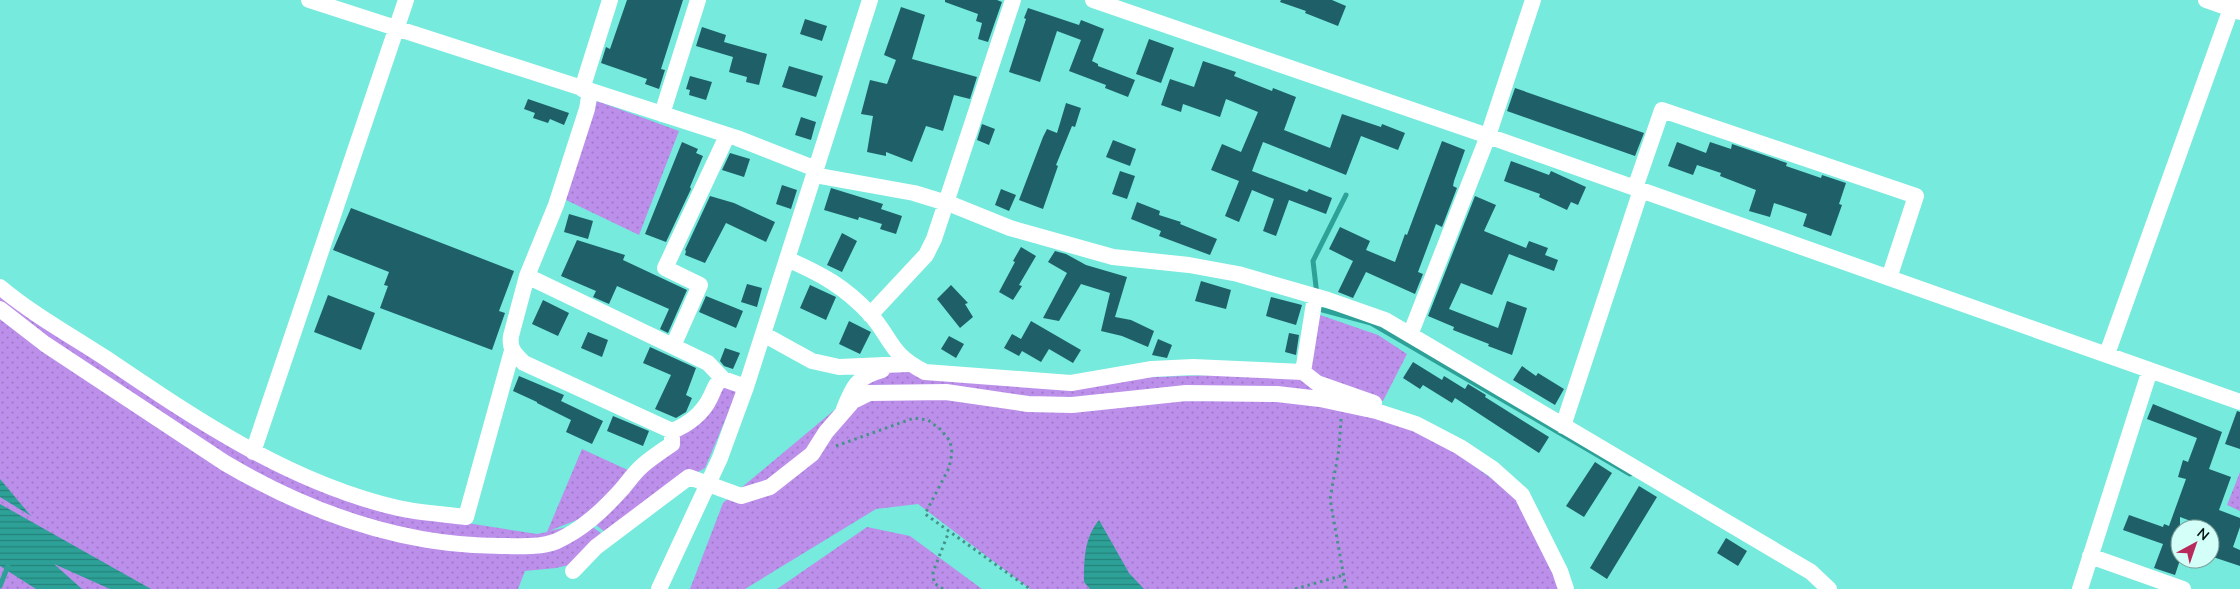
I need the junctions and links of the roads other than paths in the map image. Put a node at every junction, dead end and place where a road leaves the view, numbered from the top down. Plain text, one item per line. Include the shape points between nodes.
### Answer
1 (309, 0) edge
2 (406, 0) edge
3 (610, 0) edge
4 (698, 0) edge
5 (870, 0) edge
6 (1013, 0) edge
7 (1093, 0) edge
8 (1533, 0) edge
9 (2206, 0) edge
10 (2235, 7) edge
11 (396, 29) junction
12 (586, 90) junction
13 (662, 114) junction
14 (728, 136) junction
15 (1488, 136) junction
16 (815, 172) junction
17 (1638, 189) junction
18 (945, 202) junction
19 (787, 258) junction
20 (527, 276) junction
21 (1889, 278) junction
22 (0, 287) edge
23 (1315, 296) junction
24 (0, 309) edge
25 (870, 315) junction
26 (763, 334) junction
27 (1410, 336) junction
28 (673, 346) junction
29 (512, 351) junction
30 (2107, 354) junction
31 (908, 364) junction
32 (2150, 370) junction
33 (1303, 372) junction
34 (724, 379) junction
35 (746, 386) junction
36 (2240, 402) edge
37 (841, 414) junction
38 (1416, 424) junction
39 (1563, 426) junction
40 (672, 431) junction
41 (253, 452) junction
42 (709, 483) junction
43 (591, 521) junction
44 (605, 539) junction
45 (2090, 556) junction
46 (573, 572) dead end
47 (659, 589) edge
48 (1566, 589) edge
49 (1829, 589) edge
50 (2080, 589) edge
51 (2183, 589) edge

1 - 11 street
2 - 11 street
3 - 12 street
4 - 13 street
5 - 16 street
6 - 18 street
7 - 15 street
8 - 15 street
9 - 10 street
10 - 30 street
11 - 12 street
11 - 41 street
12 - 13 street
12 - 20 street via 587,109 556,205
13 - 14 street
14 - 16 street
14 - 28 street via 665,268 700,285
15 - 17 street
15 - 27 street
16 - 18 street
16 - 19 street
17 - 21 street
17 - 21 street via 1662,110 1916,196
17 - 39 street
18 - 23 street via 1010,228 1113,257 1189,264
18 - 25 street via 926,255
19 - 25 street via 829,278
19 - 26 street
20 - 28 street
20 - 29 street via 511,336
21 - 30 street
22 - 41 street via 124,371
23 - 27 street via 1385,320
23 - 33 street
24 - 43 street via 45,344 225,464 311,509 374,529 433,542 485,546 535,546 556,541
25 - 31 street via 895,352
26 - 31 street via 812,361 839,367
26 - 35 street
27 - 39 street
28 - 34 street via 708,363
29 - 40 street via 524,363
29 - 41 street via 466,517 399,508 351,495 310,480
30 - 32 street
31 - 33 street via 925,372 1071,383 1152,369 1193,367
31 - 37 street via 865,375 852,387
32 - 36 street
32 - 45 street
33 - 38 street via 1317,383 1376,403
34 - 35 street
34 - 40 street via 716,383 703,410 684,427
35 - 42 street
37 - 38 street via 853,401 869,393 898,391 946,392 1028,404 1072,405 1186,393 1277,394 1376,411
37 - 42 street via 812,454 770,487 741,496
38 - 48 street via 1493,469 1522,496 1556,562
39 - 49 street via 1811,572
40 - 43 street via 672,444 642,466
42 - 44 street via 689,477
42 - 47 street
43 - 44 street
44 - 46 street
45 - 50 street
45 - 51 street

